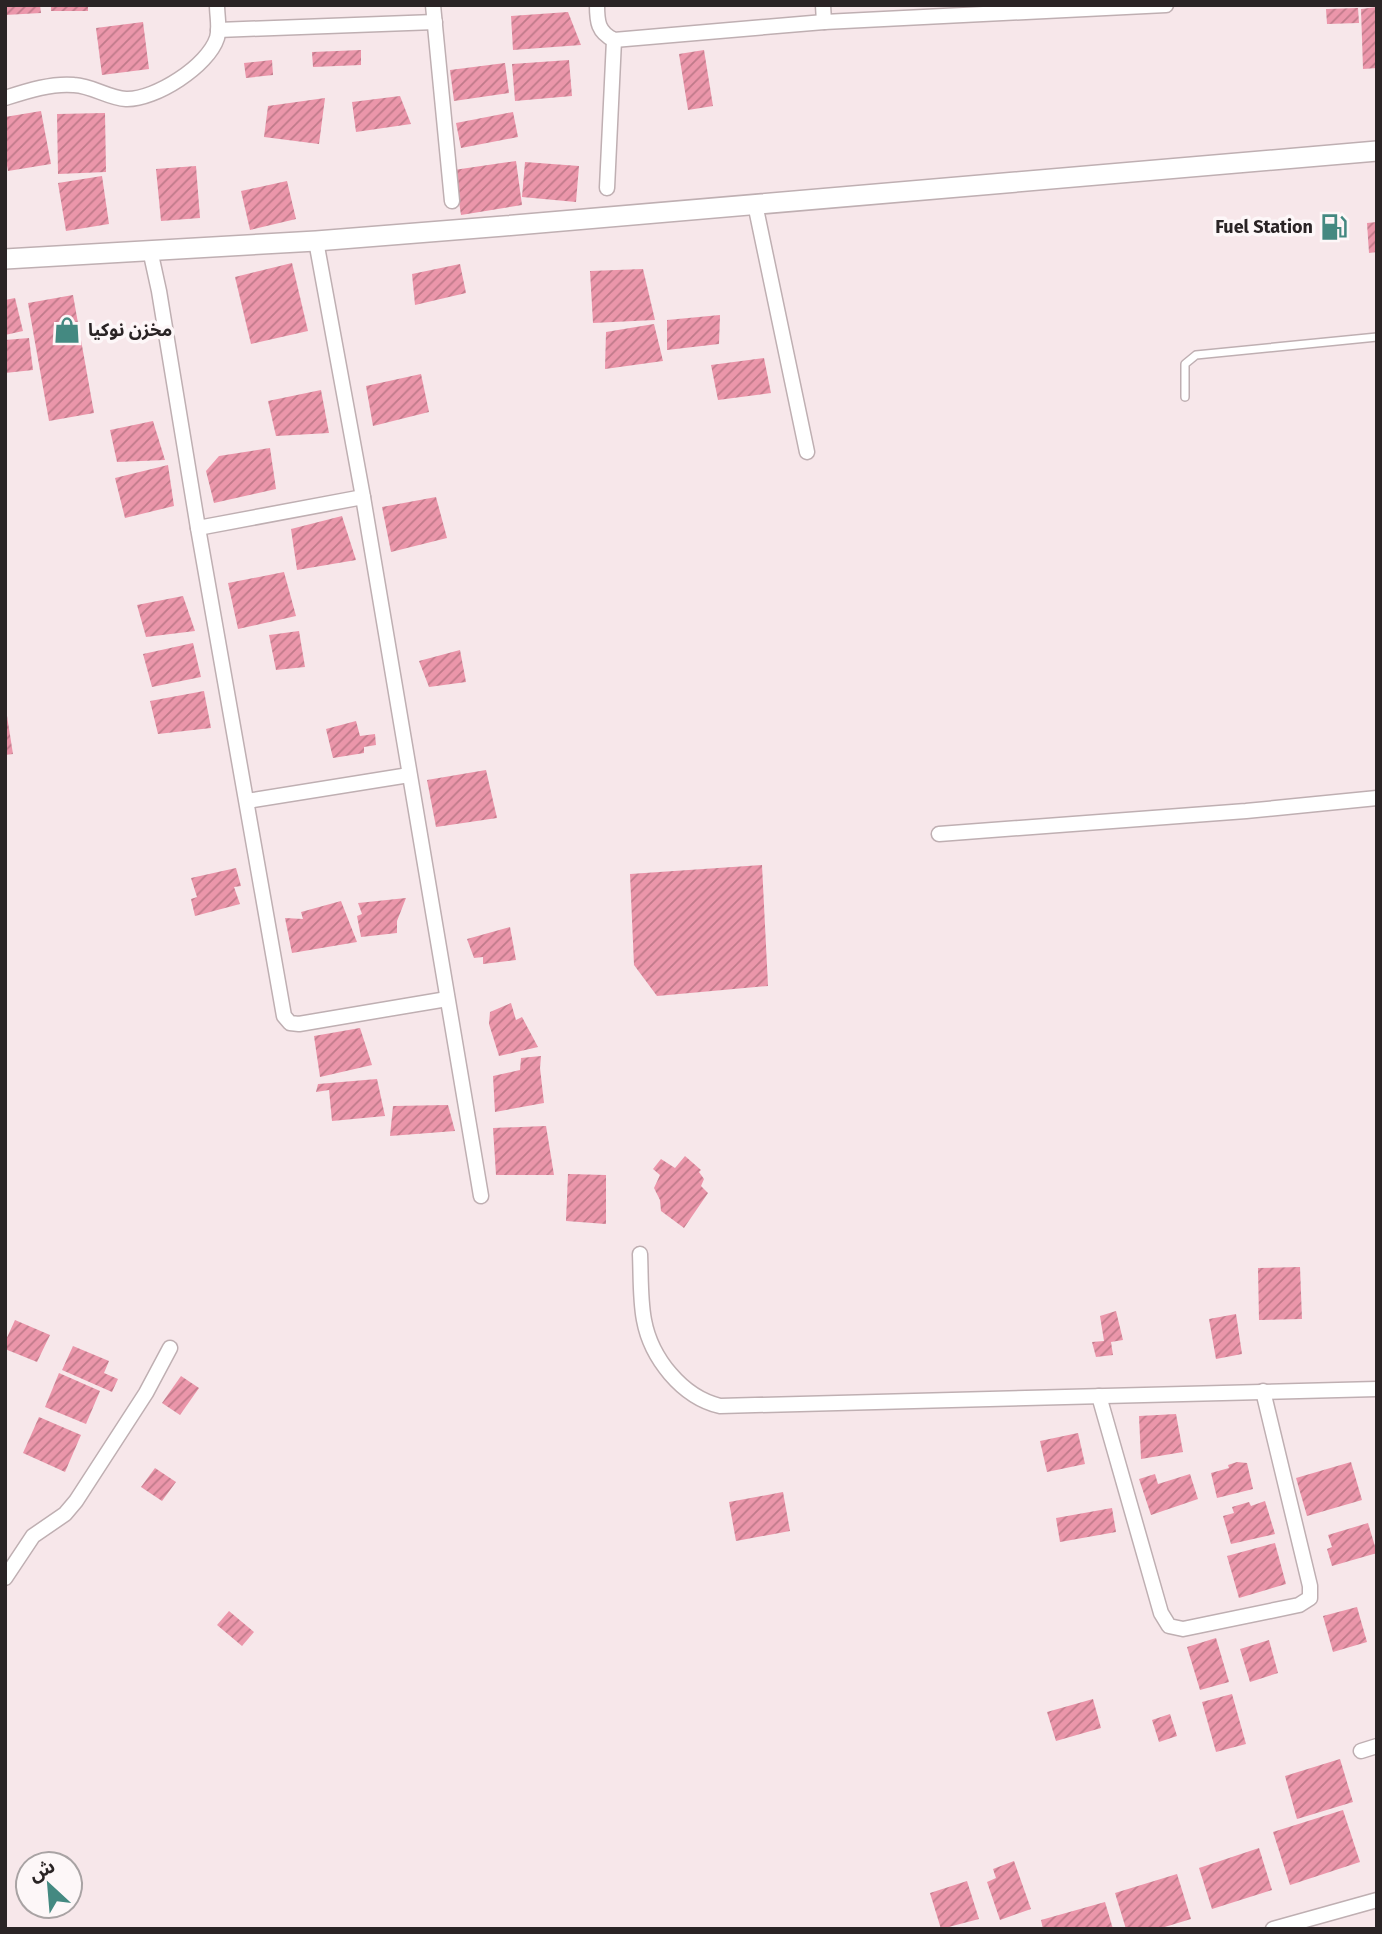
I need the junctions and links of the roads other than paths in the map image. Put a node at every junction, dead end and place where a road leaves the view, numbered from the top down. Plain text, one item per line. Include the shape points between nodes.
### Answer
1 (217, 5) edge
2 (433, 5) edge
3 (597, 5) edge
4 (823, 5) edge
5 (1166, 5) edge
6 (1044, 8) edge
7 (435, 22) junction
8 (824, 22) junction
9 (218, 30) junction
10 (614, 40) junction
11 (5, 98) edge
12 (1377, 151) edge
13 (607, 188) dead end
14 (452, 201) dead end
15 (755, 204) junction
16 (316, 241) junction
17 (150, 250) junction
18 (5, 260) edge
19 (1377, 337) edge
20 (1185, 397) dead end
21 (807, 452) dead end
22 (363, 497) junction
23 (198, 528) junction
24 (409, 775) junction
25 (1377, 798) edge
26 (247, 801) junction
27 (939, 834) dead end
28 (447, 999) junction
29 (481, 1196) dead end
30 (640, 1254) dead end
31 (170, 1348) dead end
32 (1377, 1389) edge
33 (1263, 1391) junction
34 (1100, 1396) junction
35 (5, 1578) edge
36 (1377, 1746) edge
37 (1361, 1751) dead end
38 (1377, 1900) edge
39 (1273, 1929) edge

1 - 9 street
2 - 7 street
3 - 10 street via 599,27
4 - 8 street
5 - 6 street
6 - 8 street
7 - 9 street
7 - 14 street
8 - 10 street
9 - 11 street via 210,50 190,70 171,86 148,94 113,97 75,85
10 - 13 street
12 - 15 street
15 - 16 street
15 - 21 street
16 - 17 street
16 - 22 street
17 - 18 street
17 - 23 street
19 - 20 lane via 1196,355 1185,364
22 - 23 street
22 - 24 street
23 - 26 street
24 - 26 street
24 - 28 street
25 - 27 street
26 - 28 street via 287,1020 299,1024
28 - 29 street
30 - 34 street via 644,1320 653,1346 676,1380 709,1403 735,1407
31 - 35 street via 76,1501 33,1536
32 - 33 street
33 - 34 street
33 - 34 street via 1310,1598 1299,1605 1183,1629 1169,1626 1161,1613
36 - 37 street
38 - 39 street

